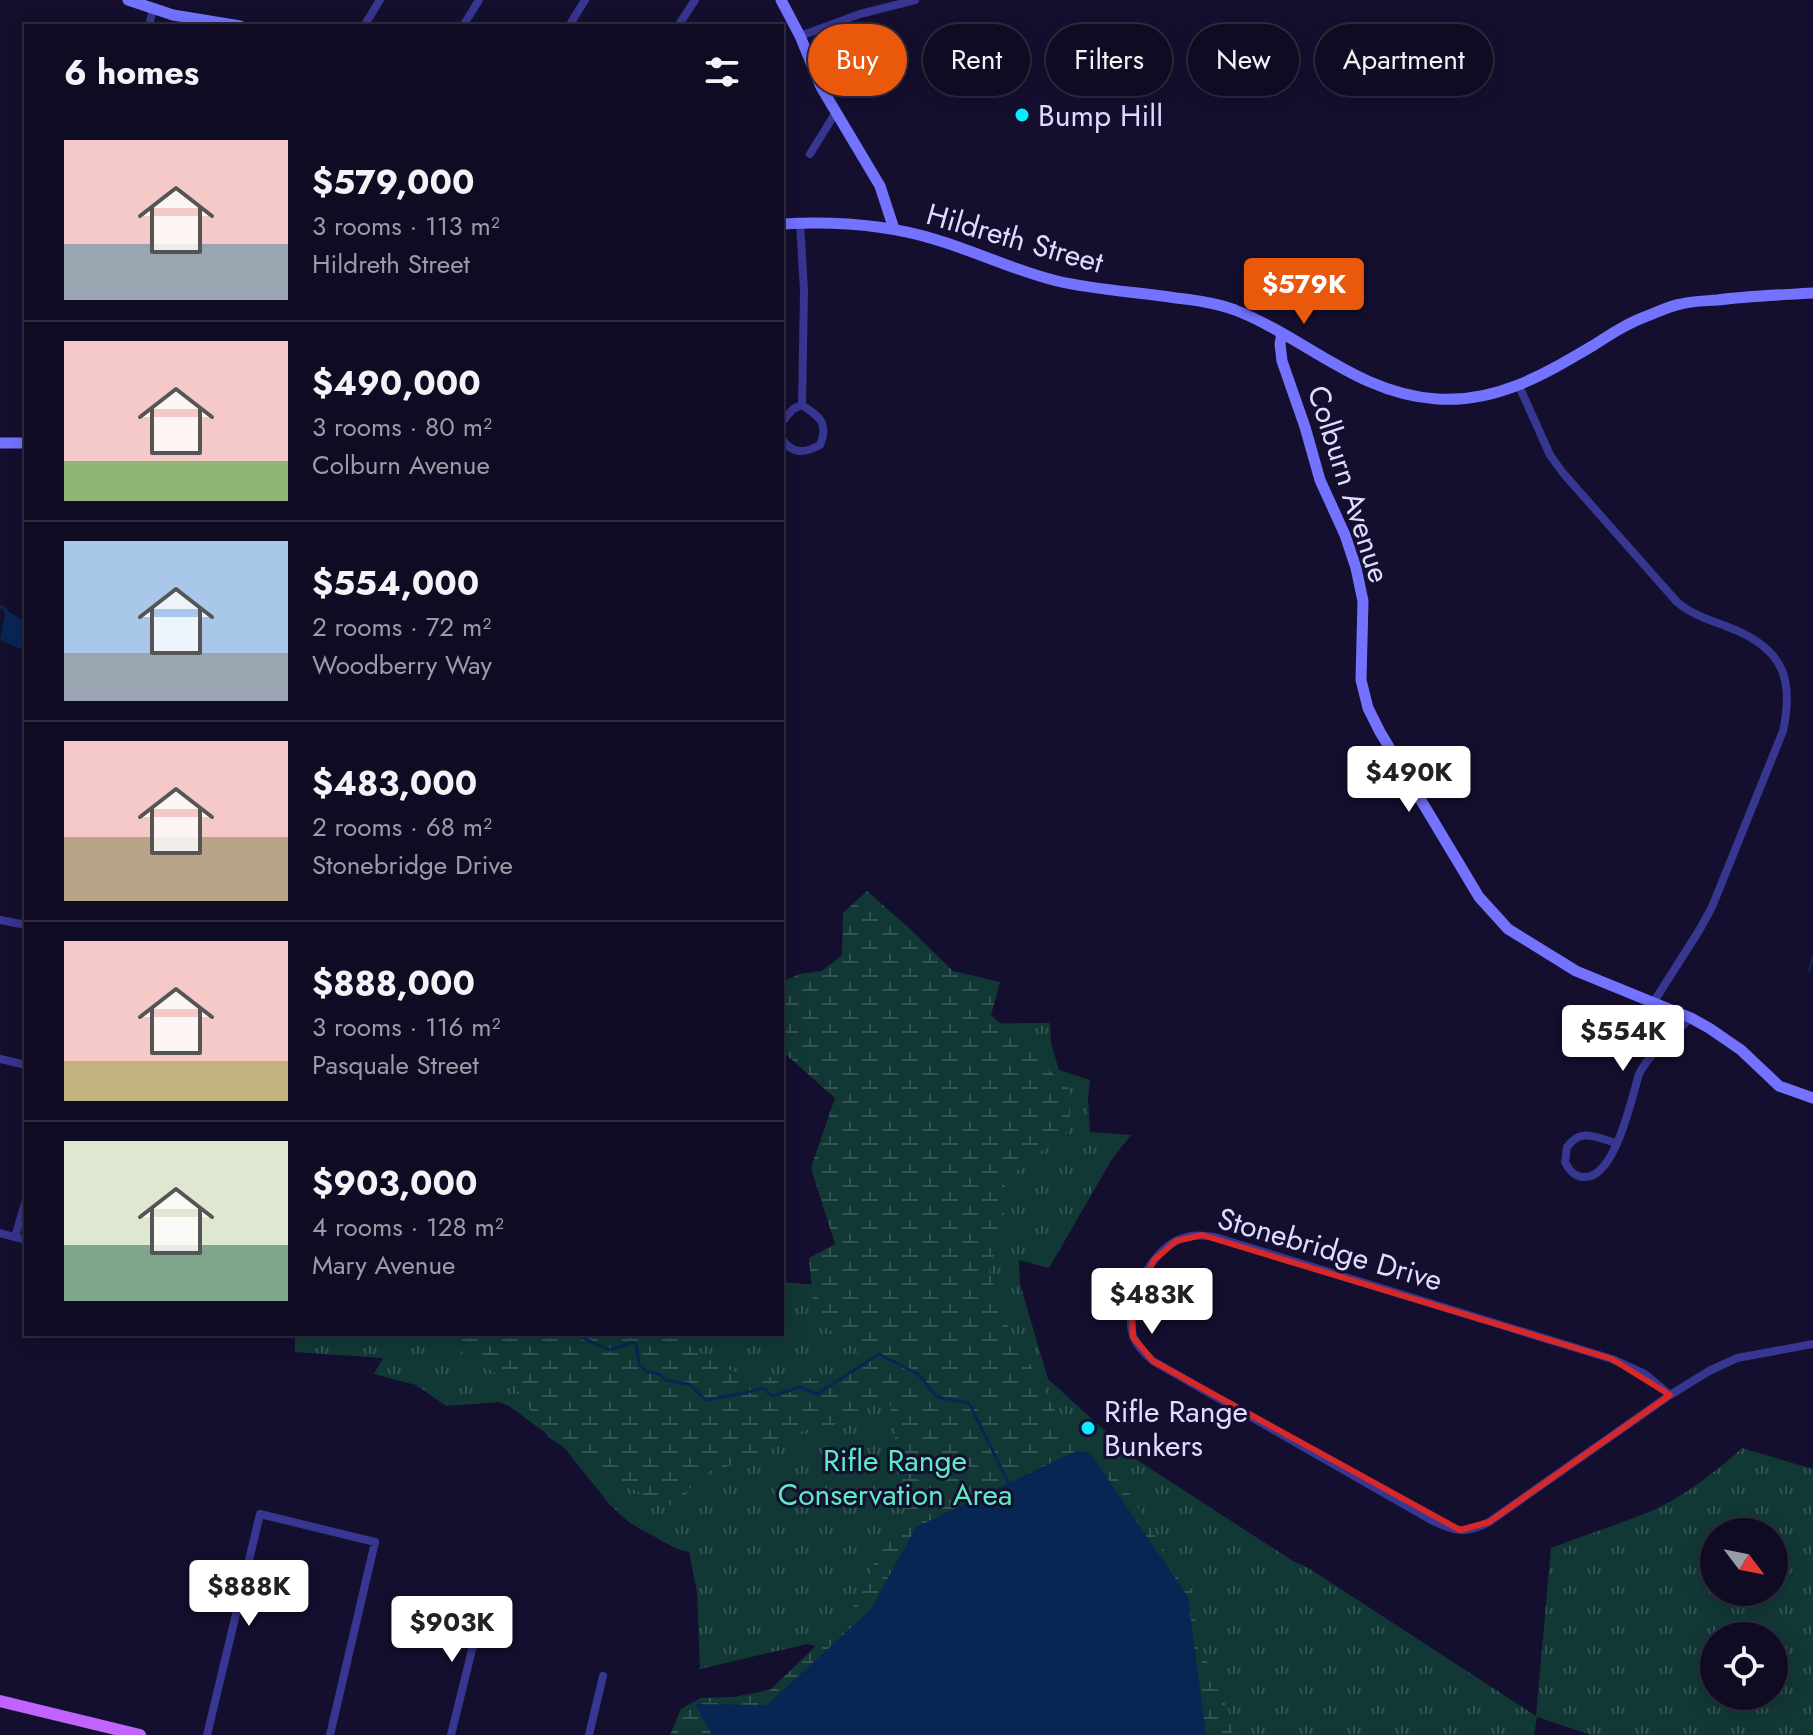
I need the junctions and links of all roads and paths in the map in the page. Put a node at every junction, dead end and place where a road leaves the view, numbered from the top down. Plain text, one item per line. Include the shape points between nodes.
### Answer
1 (128, 0) edge
2 (380, 0) edge
3 (479, 0) edge
4 (585, 0) edge
5 (695, 0) edge
6 (781, 0) edge
7 (915, 0) edge
8 (153, 9) junction
9 (149, 24) edge
10 (228, 24) edge
11 (365, 24) edge
12 (464, 24) edge
13 (570, 24) edge
14 (679, 24) edge
15 (800, 36) junction
16 (836, 112) junction
17 (810, 154) dead end
18 (800, 223) junction
19 (784, 224) edge
20 (894, 229) junction
21 (1813, 293) edge
22 (1282, 333) junction
23 (1519, 386) junction
24 (802, 405) junction
25 (784, 420) edge
26 (784, 441) edge
27 (0, 443) edge
28 (24, 443) edge
29 (0, 920) edge
30 (24, 925) edge
31 (1653, 1003) junction
32 (1691, 1018) junction
33 (0, 1059) edge
34 (24, 1065) edge
35 (1813, 1098) edge
36 (1616, 1143) junction
37 (24, 1207) edge
38 (0, 1233) edge
39 (15, 1237) junction
40 (24, 1239) edge
41 (1813, 1344) edge
42 (1670, 1395) junction
43 (484, 1601) dead end
44 (603, 1676) dead end
45 (0, 1701) edge
46 (140, 1735) edge
47 (207, 1735) edge
48 (330, 1735) edge
49 (451, 1735) edge
50 (589, 1735) edge

1 - 8 street
2 - 11 street
3 - 12 street
4 - 13 street
5 - 14 street
6 - 15 street
7 - 15 street
8 - 9 street
8 - 10 street
15 - 16 street
16 - 17 street
16 - 20 street via 880,186
18 - 19 street, Hildreth Street
18 - 20 street, Hildreth Street
18 - 24 street
20 - 22 street, Hildreth Street via 1056,281 1207,302
21 - 23 street, Hildreth Street via 1681,304 1630,324
22 - 23 street, Hildreth Street via 1346,372 1409,396 1475,398
22 - 31 street, Colburn Avenue via 1282,361 1320,480 1356,568 1363,601 1361,680 1380,732 1479,897 1508,929 1576,971
23 - 31 street via 1550,455 1677,602 1769,650 1785,678 1783,731 1717,895
24 - 25 street
24 - 26 street via 823,425 820,445 803,452
27 - 28 street
29 - 30 street
31 - 32 street, Colburn Avenue
32 - 35 street, Colburn Avenue via 1741,1050 1779,1086
32 - 36 street via 1645,1063
33 - 34 street
36 - 36 street via 1598,1174 1578,1176 1567,1167 1567,1147 1577,1137
37 - 39 street
38 - 39 street
39 - 40 street
41 - 42 street, Stonebridge Drive via 1737,1358
42 - 42 street, Stonebridge Drive via 1489,1522 1460,1530 1433,1521 1153,1361 1133,1337 1132,1306 1145,1274 1165,1249 1190,1236 1215,1237 1612,1359 1645,1374
43 - 49 street
44 - 50 street
45 - 46 main road
47 - 48 street via 260,1514 375,1542

